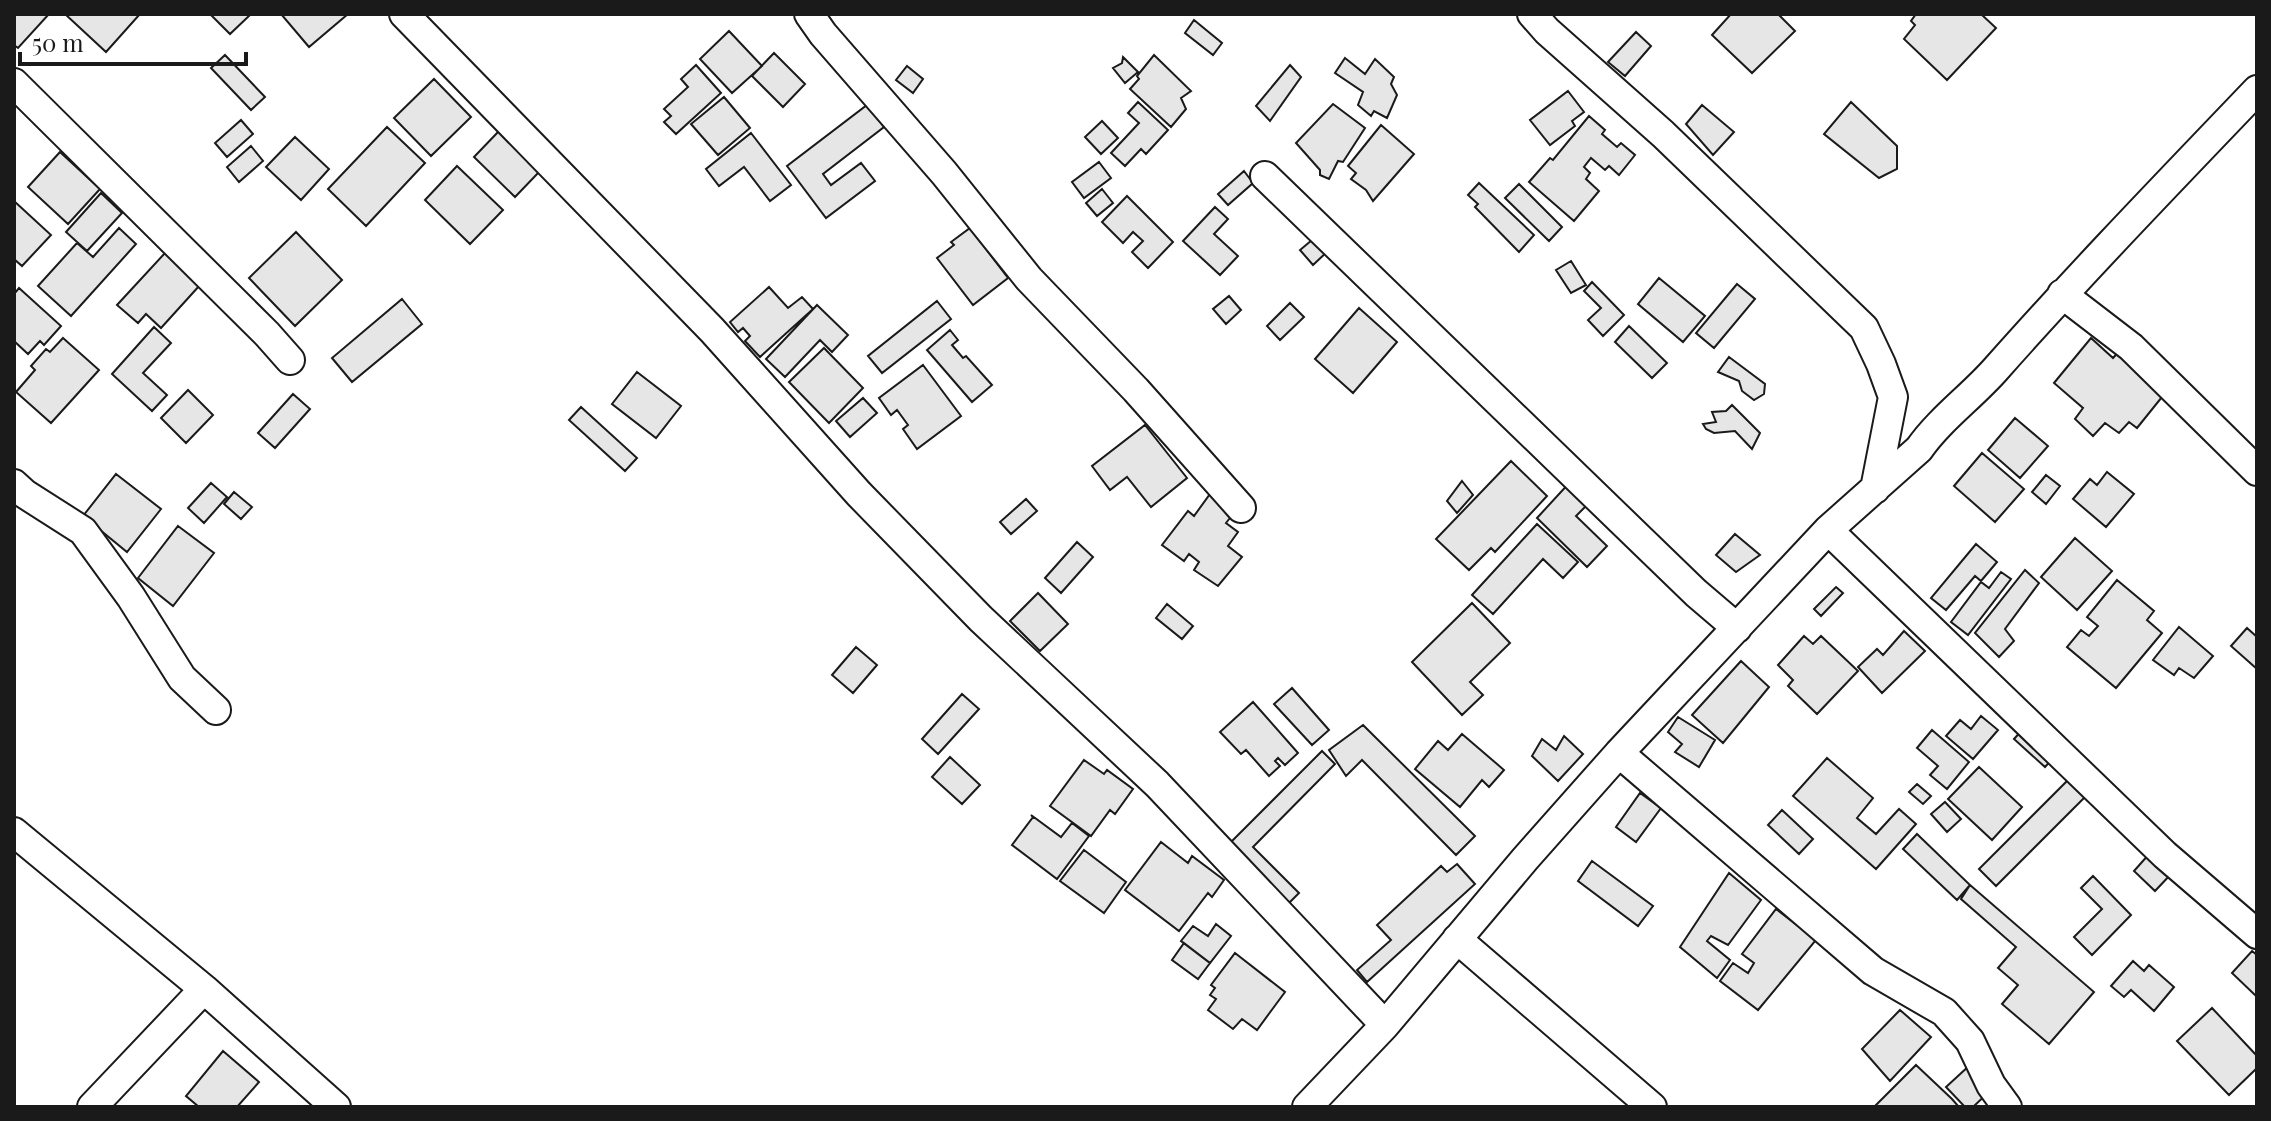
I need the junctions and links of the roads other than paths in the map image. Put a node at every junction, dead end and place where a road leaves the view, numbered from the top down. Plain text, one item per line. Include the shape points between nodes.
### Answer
1 (404, 14) edge
2 (809, 14) edge
3 (1532, 14) edge
4 (14, 83) edge
5 (2257, 90) edge
6 (1265, 176) dead end
7 (2062, 294) junction
8 (290, 360) dead end
9 (2257, 471) edge
10 (14, 484) edge
11 (1875, 489) junction
12 (1241, 508) dead end
13 (1828, 530) junction
14 (1737, 628) junction
15 (216, 710) dead end
16 (1619, 753) junction
17 (14, 832) edge
18 (2257, 934) edge
19 (1457, 939) junction
20 (204, 989) junction
21 (1385, 1025) junction
22 (92, 1107) edge
23 (336, 1107) edge
24 (1307, 1107) edge
25 (1652, 1107) edge
26 (2007, 1107) edge

1 - 21 street via 712,330 881,517 1157,784
2 - 12 street via 1029,279
3 - 11 street via 1864,328 1893,397
4 - 8 street
5 - 7 street
6 - 14 street
7 - 9 street via 2131,347
7 - 11 street via 1985,381
10 - 15 street via 83,531 182,678
11 - 13 street
13 - 14 street
13 - 18 street via 2165,855
14 - 16 street
16 - 19 street
16 - 26 street via 1873,971 1944,1012 1970,1041
17 - 20 street
19 - 21 street
19 - 25 street
20 - 22 street
20 - 23 street
21 - 24 street

